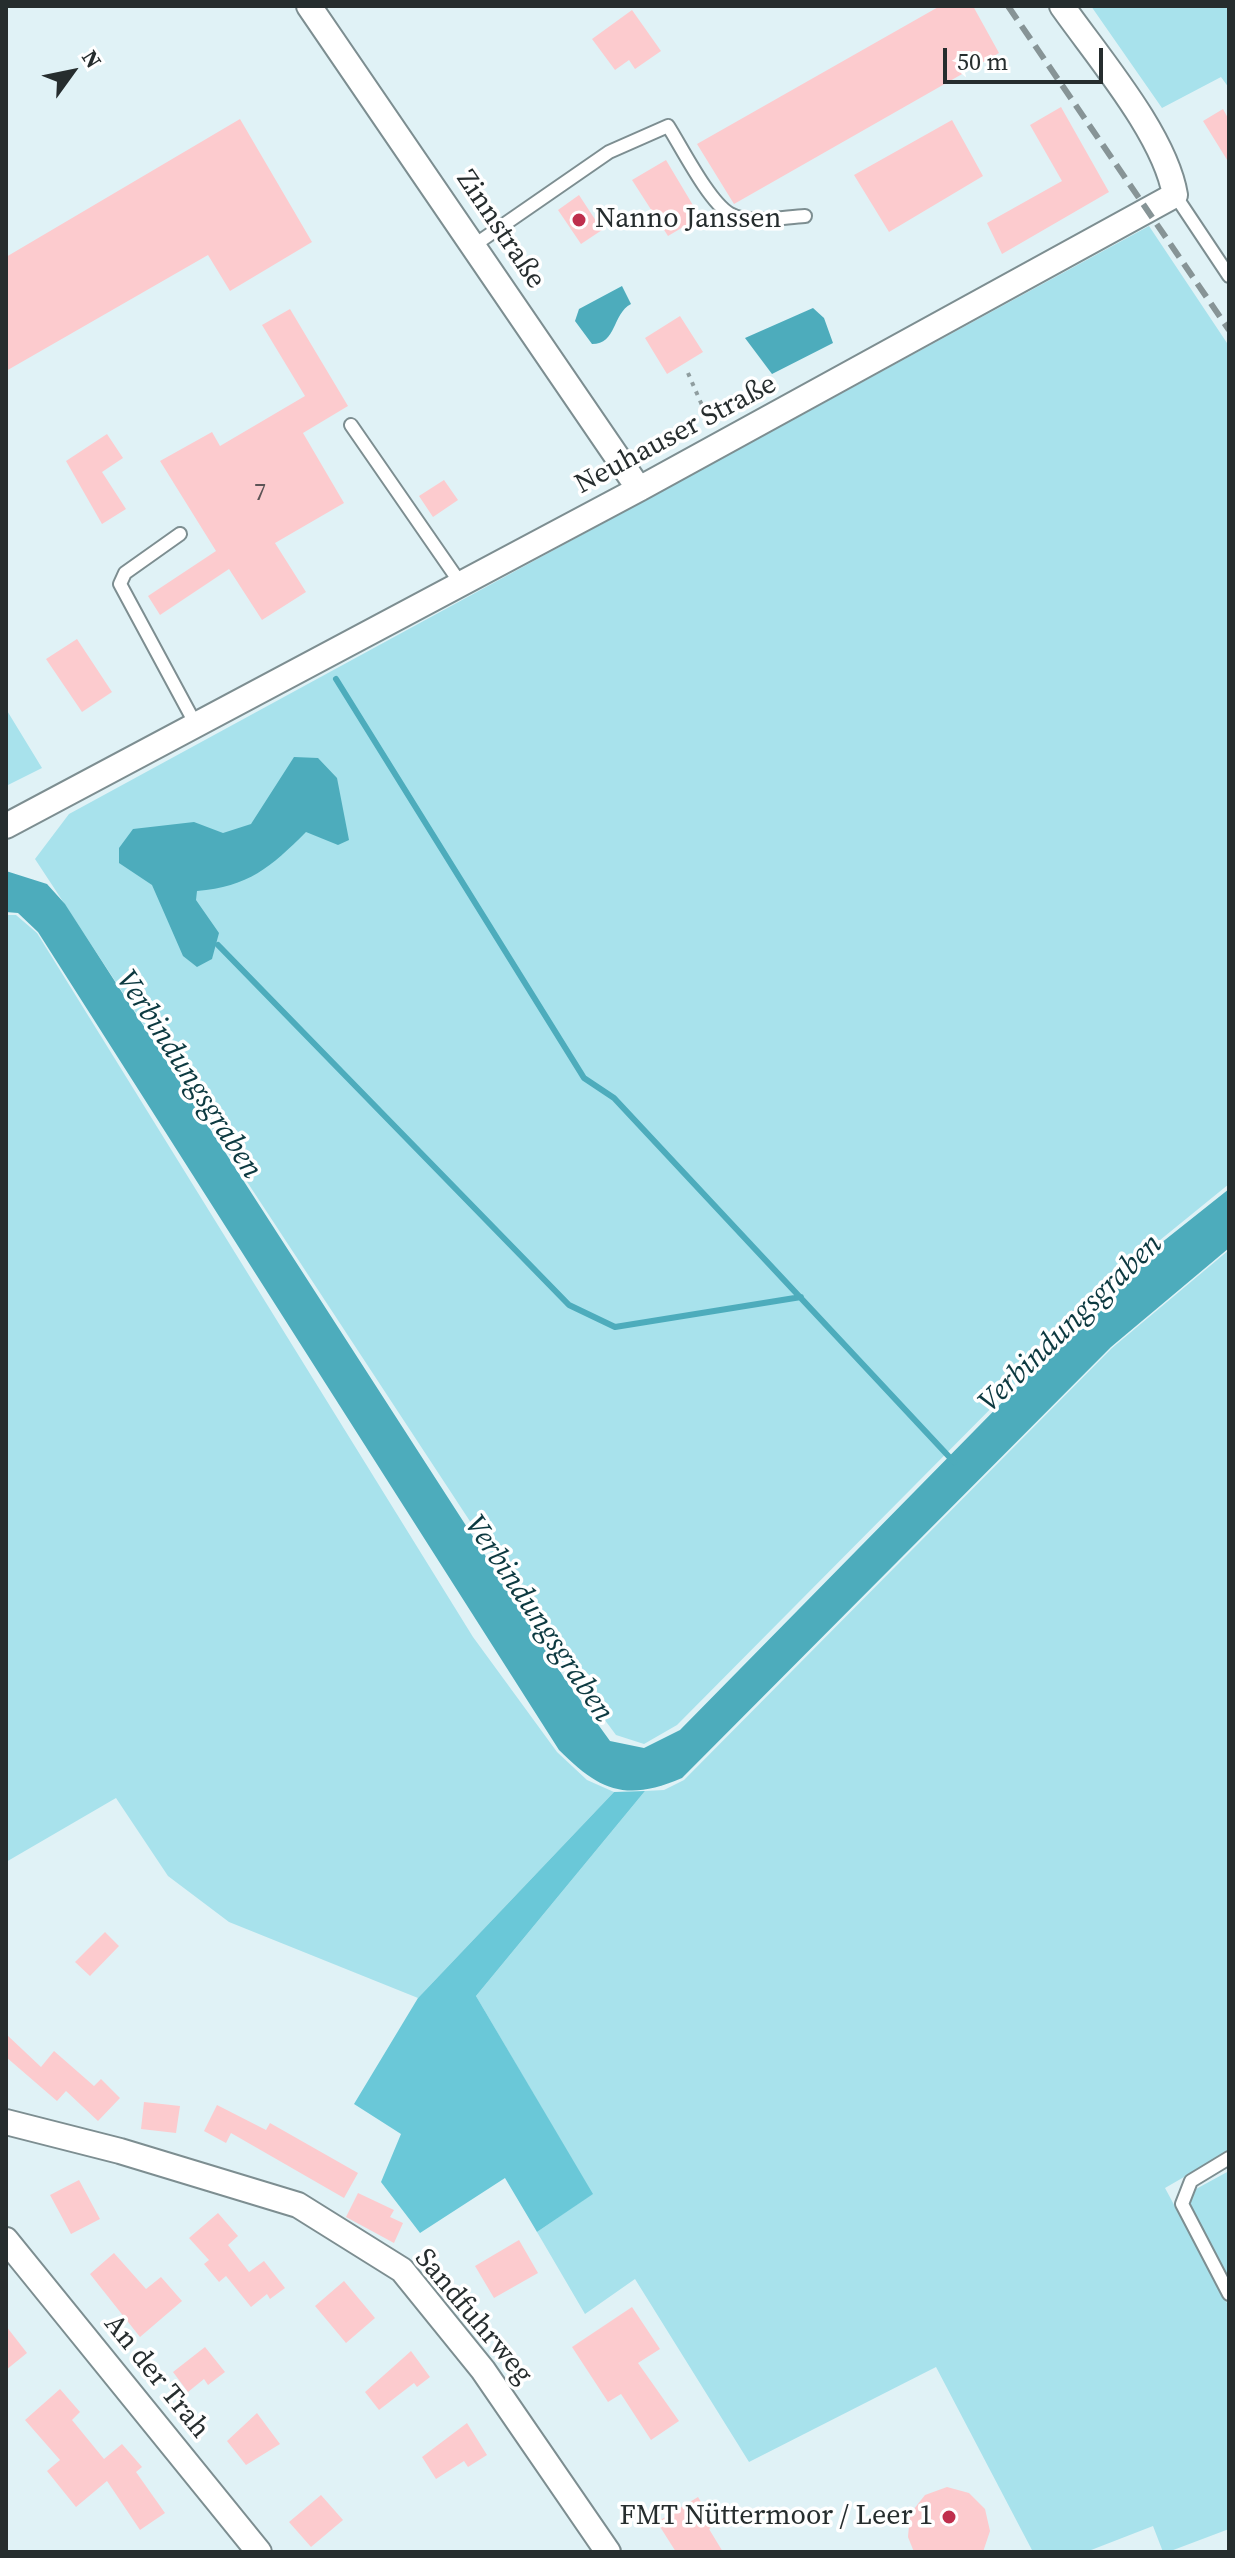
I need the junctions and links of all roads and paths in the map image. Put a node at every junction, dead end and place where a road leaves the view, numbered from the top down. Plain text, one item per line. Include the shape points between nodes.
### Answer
1 (309, 6) edge
2 (1062, 6) edge
3 (1175, 195) junction
4 (805, 216) dead end
5 (473, 246) junction
6 (1229, 276) edge
7 (688, 373) dead end
8 (351, 425) dead end
9 (719, 446) junction
10 (639, 489) junction
11 (180, 534) dead end
12 (461, 584) junction
13 (196, 725) junction
14 (6, 826) edge
15 (6, 2122) edge
16 (1229, 2158) edge
17 (6, 2240) edge
18 (1229, 2294) edge
19 (601, 2550) edge
20 (259, 2552) edge

1 - 5 street, Zinnstraße
2 - 3 street via 1151,133
3 - 6 lane
3 - 9 street, Neuhauser Straße
4 - 5 lane via 731,215 719,205 668,126 609,152
5 - 10 street, Zinnstraße
7 - 9 path
8 - 12 lane
9 - 10 street, Neuhauser Straße
10 - 12 street, Neuhauser Straße
11 - 13 lane via 125,573 120,584
12 - 13 street, Neuhauser Straße
13 - 14 street, Neuhauser Straße
15 - 19 street, Sandfuhrweg via 298,2205 402,2270 483,2370
16 - 18 lane via 1191,2181 1182,2204
17 - 20 street, An der Trah

